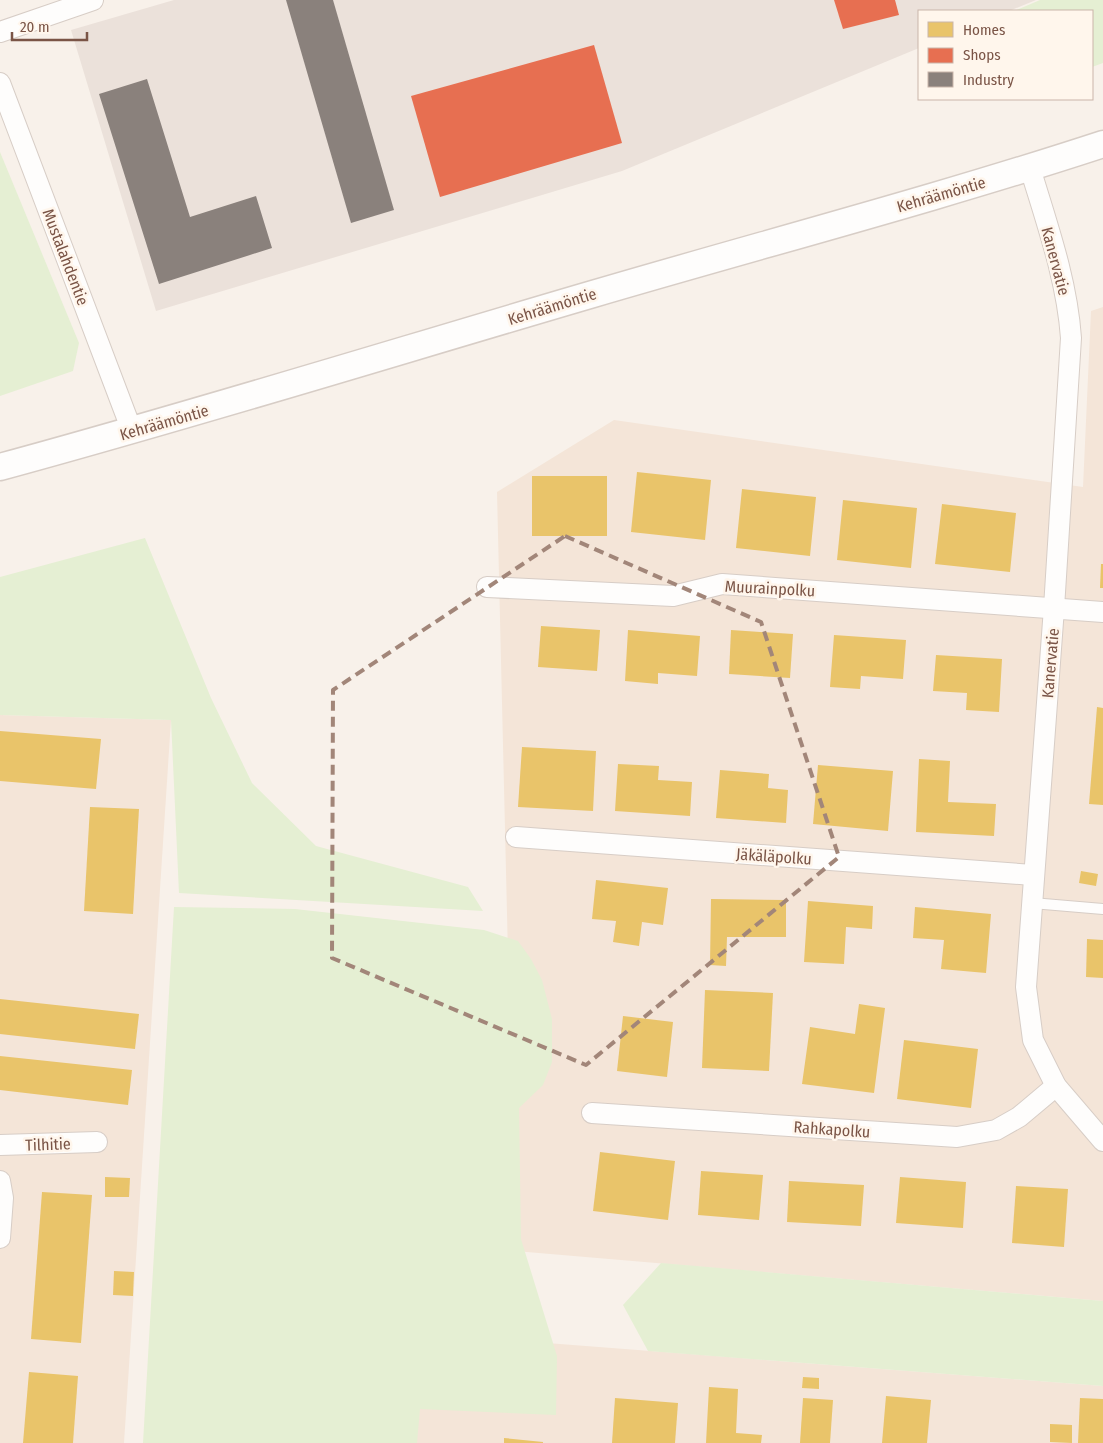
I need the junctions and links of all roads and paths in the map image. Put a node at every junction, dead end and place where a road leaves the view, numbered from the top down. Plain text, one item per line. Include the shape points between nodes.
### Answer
1 (93, 0) edge
2 (0, 32) edge
3 (0, 83) edge
4 (1103, 144) edge
5 (1030, 168) junction
6 (132, 431) junction
7 (0, 467) edge
8 (487, 587) dead end
9 (1054, 608) junction
10 (1103, 612) edge
11 (516, 837) dead end
12 (1033, 876) junction
13 (1032, 903) junction
14 (1103, 909) edge
15 (1056, 1086) junction
16 (592, 1113) dead end
17 (1103, 1141) edge
18 (97, 1142) dead end
19 (0, 1145) edge
20 (0, 1180) edge
21 (0, 1238) edge

1 - 2 street
3 - 6 street, Mustalahdentie
4 - 5 street, Kehräämöntie
5 - 6 street, Kehräämöntie
5 - 9 street, Kanervatie via 1062,277 1071,338
6 - 7 street, Kehräämöntie
8 - 9 street, Muurainpolku via 672,596 722,584
9 - 10 street, Muurainpolku
9 - 12 street, Kanervatie
11 - 12 street, Jäkäläpolku
12 - 13 street, Kanervatie
13 - 14 lane
13 - 15 street, Kanervatie via 1026,987 1028,1014 1033,1040
15 - 16 street, Rahkapolku via 1018,1117 996,1130 958,1137
15 - 17 street, Kanervatie
18 - 19 street, Tilhitie
20 - 21 street via 3,1198

